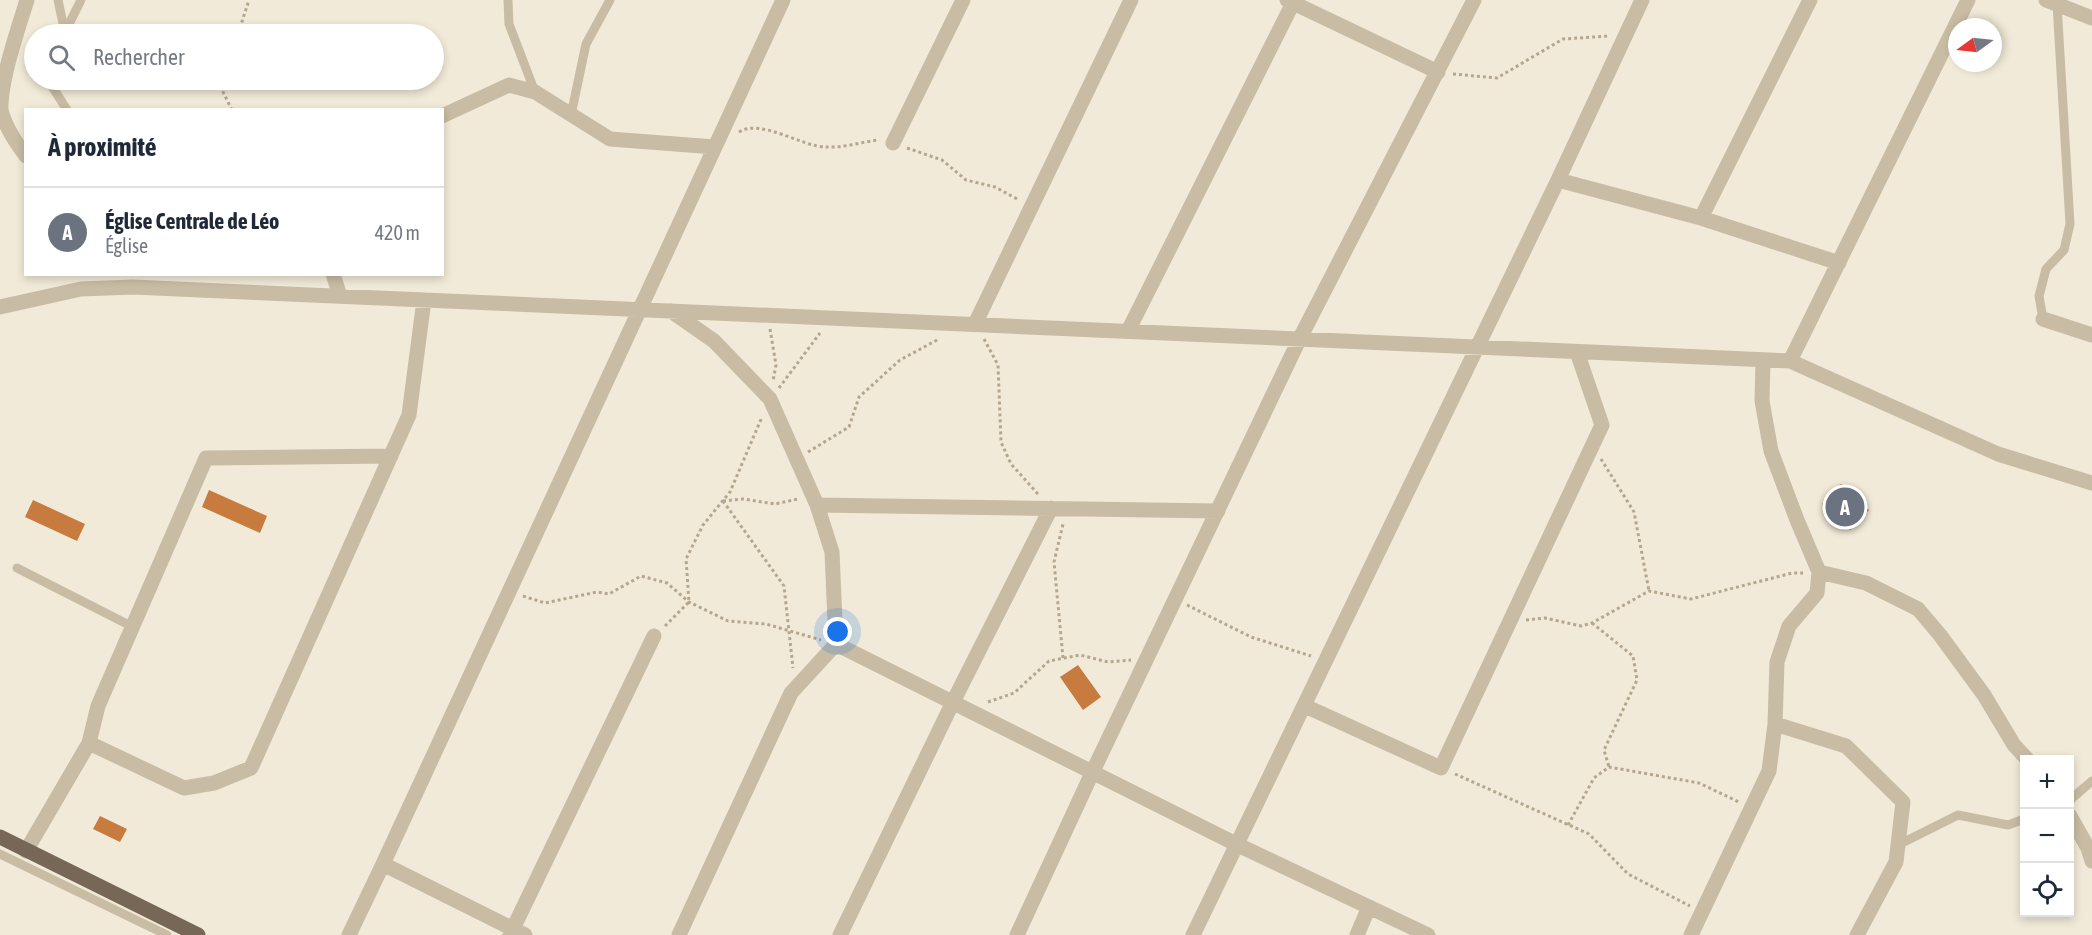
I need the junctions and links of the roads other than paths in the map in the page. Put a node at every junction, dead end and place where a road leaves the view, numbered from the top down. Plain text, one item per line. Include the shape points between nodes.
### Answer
1 (27, 0) edge
2 (58, 0) edge
3 (81, 0) edge
4 (508, 0) edge
5 (610, 0) edge
6 (783, 0) edge
7 (963, 0) edge
8 (1131, 0) edge
9 (1474, 0) edge
10 (1642, 0) edge
11 (1810, 0) edge
12 (1968, 0) edge
13 (1290, 1) edge
14 (2051, 2) edge
15 (2092, 18) edge
16 (63, 24) edge
17 (70, 24) edge
18 (4, 64) edge
19 (1438, 72) junction
20 (54, 90) edge
21 (535, 92) junction
22 (66, 108) edge
23 (444, 115) edge
24 (571, 115) junction
25 (0, 132) edge
26 (15, 142) junction
27 (893, 143) road end
28 (715, 147) junction
29 (24, 153) edge
30 (1558, 180) junction
31 (1701, 218) junction
32 (1839, 263) junction
33 (121, 276) edge
34 (334, 276) edge
35 (134, 287) junction
36 (340, 296) junction
37 (424, 300) junction
38 (0, 307) edge
39 (640, 310) junction
40 (671, 311) junction
41 (2043, 319) joint
42 (971, 323) junction
43 (1128, 332) junction
44 (2092, 336) edge
45 (1299, 340) junction
46 (1476, 348) junction
47 (1577, 352) junction
48 (1763, 360) junction
49 (1790, 361) junction
50 (391, 456) junction
51 (2092, 483) edge
52 (815, 500) junction
53 (1051, 508) junction
54 (1218, 511) junction
55 (17, 568) dead end
56 (1820, 572) junction
57 (133, 627) junction
58 (654, 636) road end
59 (836, 644) junction
60 (953, 702) junction
61 (1305, 706) junction
62 (1775, 724) junction
63 (89, 742) junction
64 (2024, 755) edge
65 (1093, 771) junction
66 (2092, 781) edge
67 (2074, 797) edge
68 (2020, 821) edge
69 (2074, 823) edge
70 (0, 837) edge
71 (1238, 844) junction
72 (1898, 845) junction
73 (26, 851) junction
74 (0, 854) edge
75 (2092, 861) edge
76 (383, 864) junction
77 (1369, 907) junction
78 (152, 926) edge
79 (516, 933) edge
80 (167, 935) edge
81 (198, 935) edge
82 (349, 935) edge
83 (679, 935) edge
84 (840, 935) edge
85 (1017, 935) edge
86 (1193, 935) edge
87 (1357, 935) edge
88 (1428, 935) edge
89 (1691, 935) edge
90 (1858, 935) edge

1 - 18 street
2 - 16 lane
3 - 17 lane
4 - 21 lane via 509,24
5 - 24 lane via 586,44
6 - 28 street
7 - 27 street
8 - 42 street
9 - 19 street
10 - 30 street
11 - 31 street
12 - 32 street
13 - 19 street
13 - 43 street
14 - 15 street
14 - 41 lane via 2070,224 2064,250 2046,270 2040,296
18 - 26 street via 1,111
19 - 45 street
20 - 22 lane
21 - 23 street via 509,85
21 - 24 street
24 - 28 street via 610,139
25 - 26 street
26 - 29 street
28 - 39 street
30 - 31 street
30 - 46 street
31 - 32 street
32 - 49 street
33 - 35 street
34 - 36 street
35 - 36 street
35 - 38 street via 81,289
36 - 37 street
37 - 39 street
37 - 50 street via 409,416
39 - 40 street
39 - 76 street
40 - 42 street
40 - 52 street via 714,341 770,399
41 - 44 street
42 - 43 street
43 - 45 street
45 - 46 street
45 - 54 street
46 - 47 street
46 - 61 street
47 - 48 street
47 - 61 street via 1602,425 1441,768
48 - 49 street
48 - 56 street via 1762,401 1771,451
49 - 51 street via 1998,454
50 - 57 street via 206,458
50 - 63 street via 251,768 214,783 183,788
52 - 53 street
52 - 59 street via 832,552
53 - 54 street
53 - 60 street
54 - 65 street
55 - 57 lane
56 - 62 street via 1816,593 1789,626 1777,662
56 - 64 street via 1866,583 1918,609
57 - 63 street via 98,706
58 - 79 street
59 - 60 street
59 - 83 street via 791,693
60 - 65 street
60 - 84 street
61 - 71 street
62 - 72 street via 1846,746 1903,802
62 - 89 street via 1769,771
63 - 73 street
65 - 71 street
65 - 85 street
66 - 67 lane
68 - 72 lane via 2008,825 1958,814
69 - 75 street
70 - 73 main road
71 - 77 street
71 - 86 street
72 - 90 street via 1896,862
73 - 78 main road
74 - 78 lane
76 - 79 street
76 - 82 street
77 - 87 street
77 - 88 street
78 - 80 lane
78 - 81 main road

